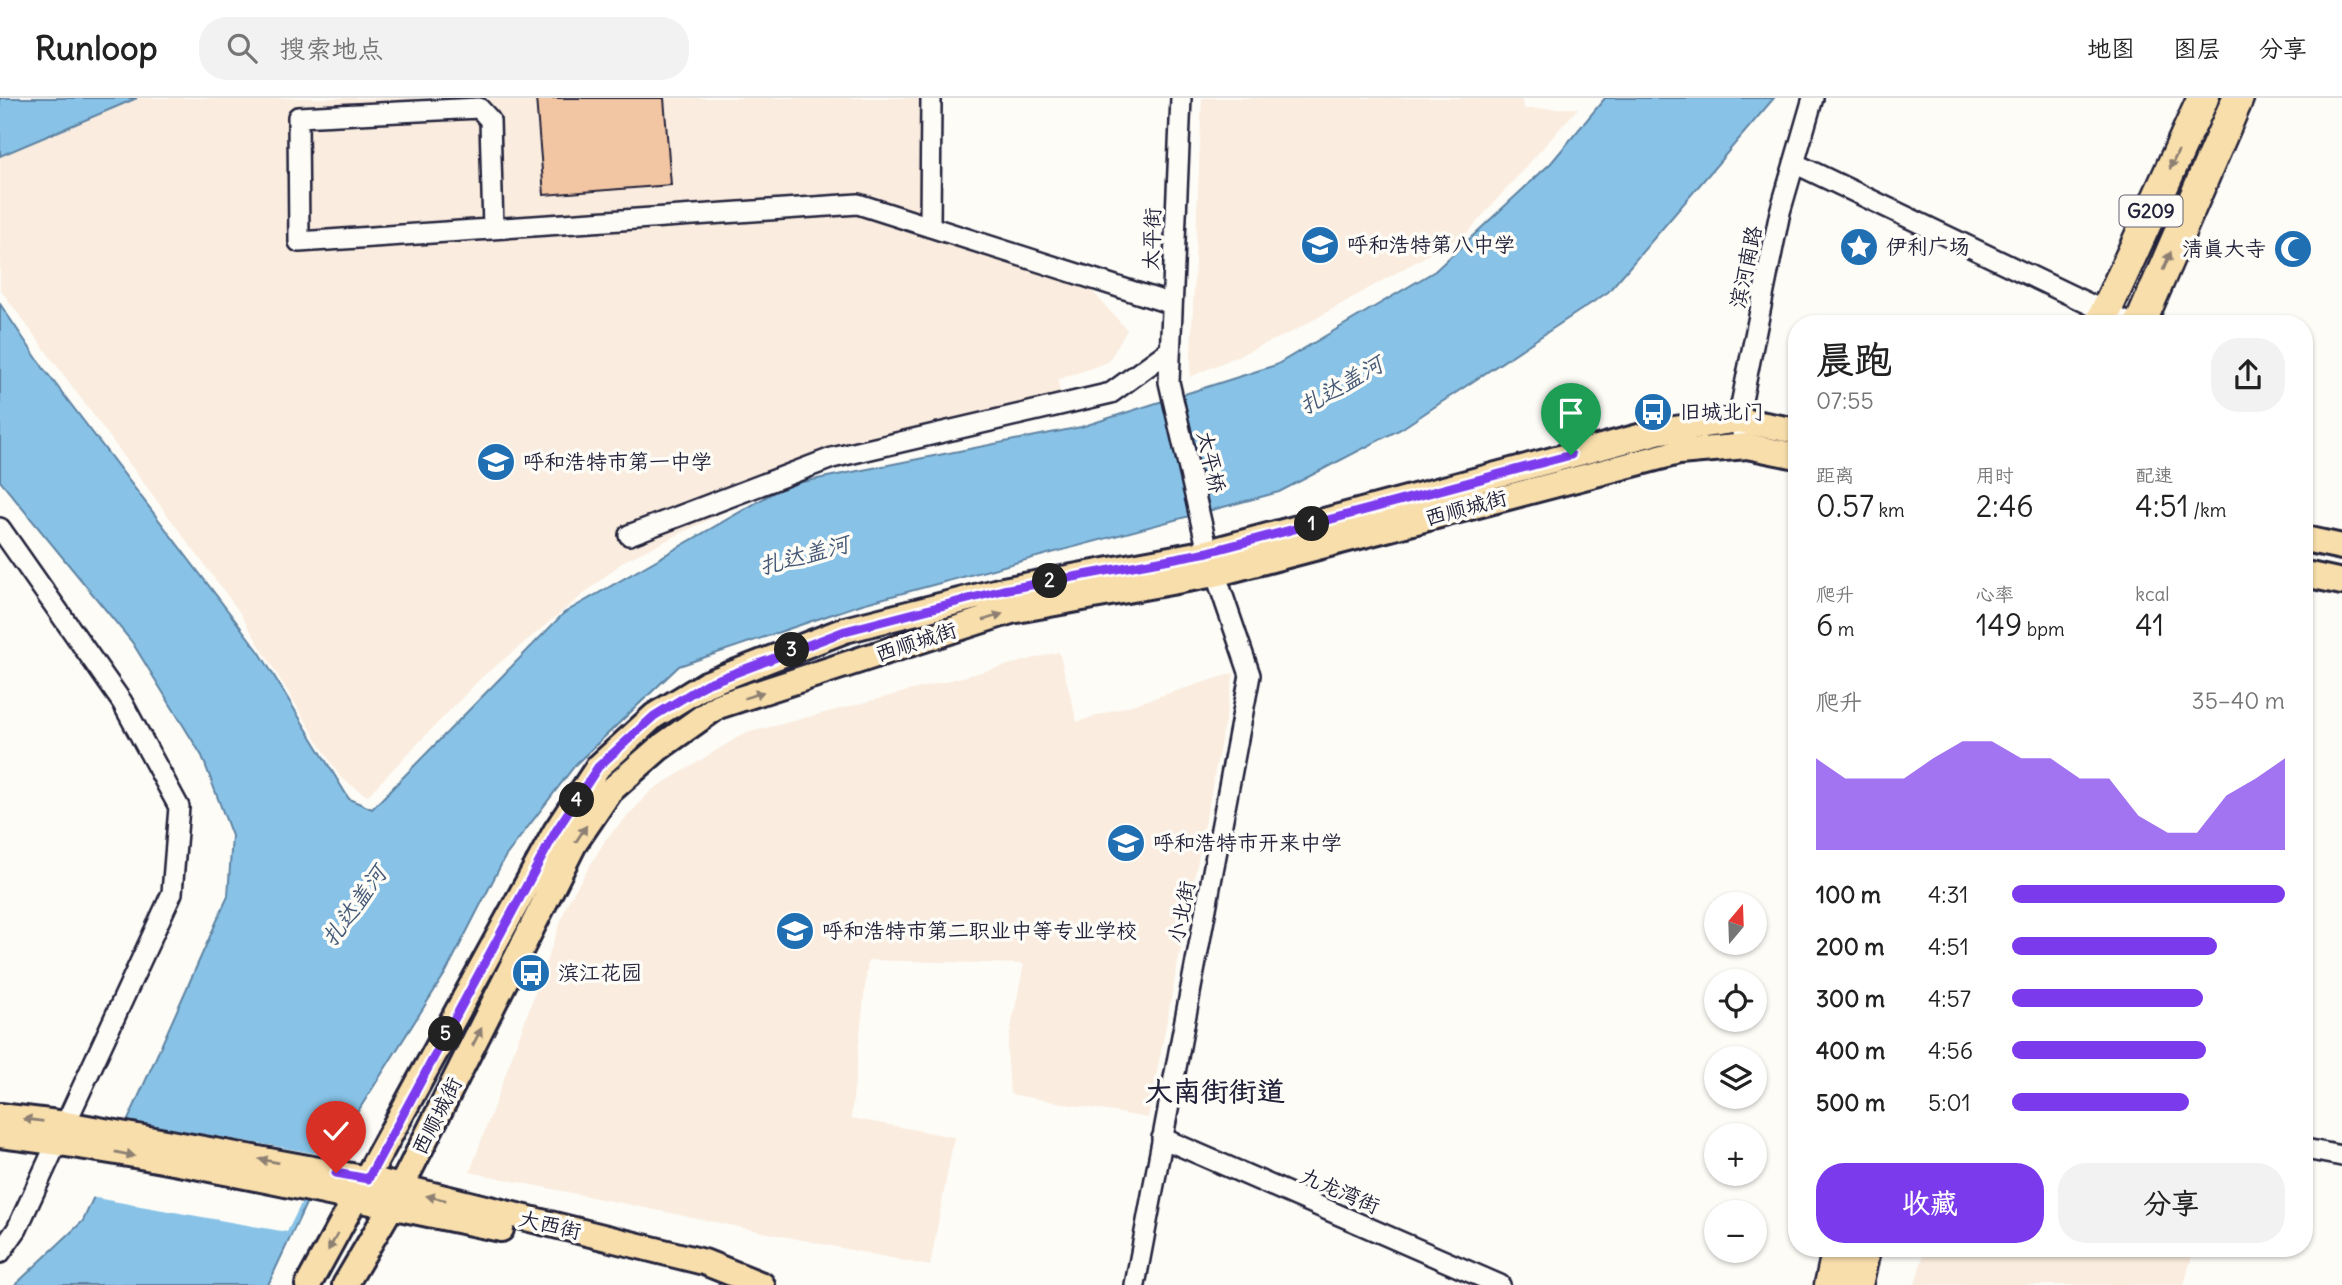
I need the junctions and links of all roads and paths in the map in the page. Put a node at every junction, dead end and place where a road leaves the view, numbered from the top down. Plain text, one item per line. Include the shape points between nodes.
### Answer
1 (932, 98) edge
2 (1181, 98) edge
3 (1813, 98) edge
4 (2203, 98) edge
5 (2238, 98) edge
6 (1794, 163) junction
7 (930, 227) junction
8 (493, 229) junction
9 (1172, 304) junction
10 (2098, 315) edge
11 (2103, 315) edge
12 (2144, 315) edge
13 (1170, 350) junction
14 (1169, 382) joint
15 (1738, 420) junction
16 (1788, 429) edge
17 (1747, 446) junction
18 (1788, 454) edge
19 (0, 528) edge
20 (629, 535) dead end
21 (2313, 540) edge
22 (2342, 547) edge
23 (1212, 563) junction
24 (2313, 576) edge
25 (2342, 582) edge
26 (0, 1116) edge
27 (62, 1133) junction
28 (0, 1135) edge
29 (1162, 1138) junction
30 (2313, 1151) edge
31 (2342, 1156) edge
32 (363, 1189) junction
33 (396, 1198) junction
34 (0, 1253) edge
35 (1836, 1257) edge
36 (1863, 1257) edge
37 (308, 1285) edge
38 (345, 1285) edge
39 (733, 1285) edge
40 (762, 1285) edge
41 (1135, 1285) edge
42 (1500, 1285) edge
43 (1830, 1285) edge
44 (1857, 1285) edge

1 - 7 street
2 - 9 street, 太平街
3 - 6 street, 滨河南路
4 -> 11 highway, G209
12 -> 5 highway, G209
6 - 10 street
6 - 15 street, 滨河南路
7 - 8 street via 858,204
7 - 9 street
8 - 8 street via 299,242 298,117 479,108 490,120
9 - 13 street, 太平街
13 - 14 street, 太平街
13 - 20 street via 1111,393 832,458
14 - 23 street, 太平桥
15 - 16 main road, 西顺城街
15 - 17 street
15 - 23 main road, 西顺城街 via 1661,431
17 - 18 main road, 西顺城街
17 - 23 main road, 西顺城街 via 1679,452
19 - 27 street via 122,702 178,807 172,893
21 - 22 main road
23 - 29 street, 小北街 via 1250,675
23 - 32 main road, 西顺城街 via 1003,590 845,631 706,684 654,716 598,767 556,831
33 -> 23 main road, 西顺城街 via 574,844 610,790 659,748 718,706 1011,611
24 - 25 main road
27 -> 26 main road
27 - 28 main road
27 - 32 main road
27 - 34 street via 17,1229
29 - 41 street, 小北街
29 - 42 street, 九龙湾街
30 - 31 street
32 - 33 main road
32 -> 37 main road, 西顺城街
33 - 38 main road, 西顺城街
33 - 39 main road, 大西街 via 660,1262
40 -> 33 main road, 大西街 via 704,1262
35 - 43 highway
36 - 44 highway

